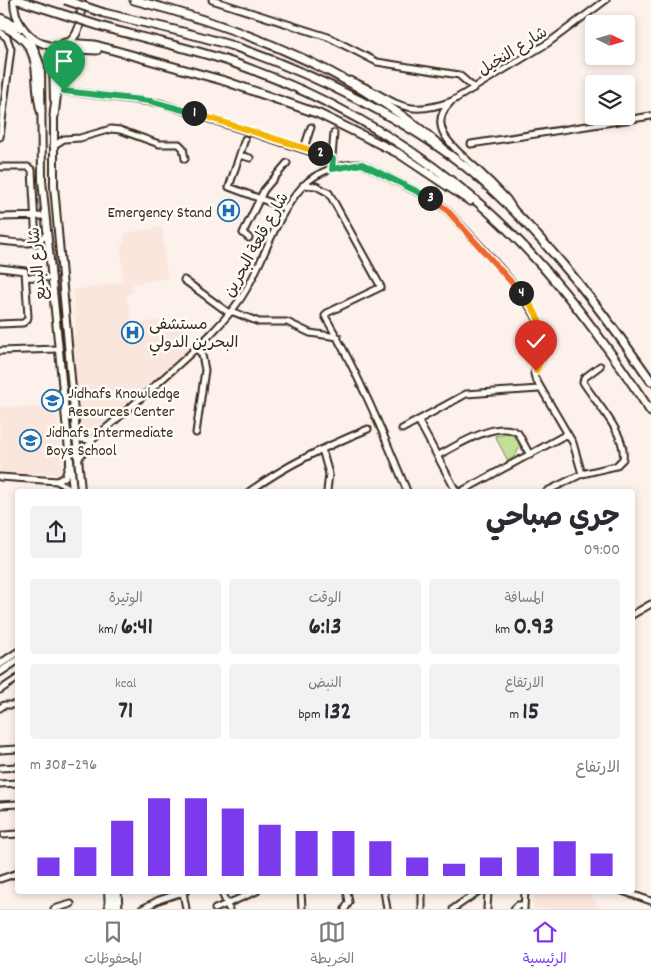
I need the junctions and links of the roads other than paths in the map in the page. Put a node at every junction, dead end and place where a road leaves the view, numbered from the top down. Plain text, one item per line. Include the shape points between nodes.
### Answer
1 (16, 0) edge
2 (65, 0) edge
3 (80, 0) edge
4 (134, 0) edge
5 (212, 0) edge
6 (606, 0) edge
7 (0, 18) edge
8 (0, 25) edge
9 (22, 28) junction
10 (0, 32) edge
11 (29, 36) junction
12 (63, 44) junction
13 (124, 53) junction
14 (336, 76) junction
15 (474, 88) junction
16 (60, 91) junction
17 (452, 101) junction
18 (41, 111) junction
19 (54, 116) junction
20 (651, 116) edge
21 (311, 127) dead end
22 (54, 132) junction
23 (334, 133) dead end
24 (0, 137) edge
25 (245, 138) dead end
26 (68, 139) junction
27 (471, 144) dead end
28 (53, 146) junction
29 (304, 148) junction
30 (240, 155) junction
31 (250, 158) dead end
32 (185, 159) dead end
33 (333, 159) junction
34 (287, 163) dead end
35 (0, 168) edge
36 (332, 169) junction
37 (470, 171) junction
38 (32, 180) junction
39 (42, 180) junction
40 (304, 185) junction
41 (259, 197) junction
42 (285, 208) junction
43 (516, 213) junction
44 (0, 216) edge
45 (34, 216) junction
46 (45, 216) junction
47 (496, 220) junction
48 (46, 234) junction
49 (248, 238) dead end
50 (0, 241) edge
51 (36, 243) junction
52 (0, 268) edge
53 (26, 277) junction
54 (52, 278) junction
55 (184, 280) dead end
56 (230, 312) junction
57 (0, 324) edge
58 (338, 337) junction
59 (197, 348) junction
60 (58, 349) junction
61 (0, 351) edge
62 (600, 366) dead end
63 (651, 381) edge
64 (539, 388) junction
65 (651, 412) edge
66 (418, 420) junction
67 (368, 429) dead end
68 (402, 429) dead end
69 (75, 433) junction
70 (196, 433) dead end
71 (567, 434) junction
72 (92, 440) junction
73 (322, 449) junction
74 (530, 455) junction
75 (437, 456) junction
76 (78, 459) junction
77 (69, 464) junction
78 (582, 474) junction
79 (0, 478) edge
80 (56, 481) junction
81 (562, 484) junction
82 (70, 489) edge
83 (72, 489) edge
84 (81, 489) edge
85 (253, 489) edge
86 (327, 489) edge
87 (406, 489) edge
88 (455, 489) edge
89 (466, 489) edge
90 (551, 489) edge
91 (564, 489) edge
92 (651, 604) edge
93 (635, 613) edge
94 (15, 655) edge
95 (15, 655) edge
96 (0, 664) edge
97 (0, 672) edge
98 (15, 680) edge
99 (0, 690) edge
100 (15, 705) edge
101 (0, 708) edge
102 (15, 749) edge
103 (0, 750) edge
104 (15, 767) edge
105 (0, 768) edge
106 (15, 783) edge
107 (0, 784) edge
108 (15, 804) edge
109 (0, 805) edge
110 (15, 834) edge
111 (4, 835) dead end
112 (15, 874) edge
113 (0, 879) edge
114 (108, 894) edge
115 (114, 894) edge
116 (118, 894) edge
117 (178, 894) edge
118 (184, 894) edge
119 (222, 894) edge
120 (252, 894) edge
121 (301, 894) edge
122 (347, 894) edge
123 (384, 894) edge
124 (422, 894) edge
125 (475, 894) edge
126 (488, 894) edge
127 (525, 894) edge
128 (631, 894) edge
129 (651, 901) edge
130 (71, 904) edge
131 (228, 907) edge
132 (524, 907) edge
133 (348, 908) edge
134 (456, 908) edge
135 (54, 909) edge
136 (109, 909) edge
137 (115, 909) edge
138 (119, 909) edge
139 (142, 909) edge
140 (186, 909) edge
141 (215, 909) edge
142 (302, 909) edge
143 (387, 909) edge
144 (422, 909) edge
145 (487, 909) edge
146 (514, 909) edge

1 - 9 main road via 16,15
1 - 47 highway, bridge via 233,63 302,91 376,129 460,187
2 - 37 highway, bridge via 234,47 285,66 371,107
3 - 12 main road, شارع البديع via 79,28 74,37
4 - 14 highway via 221,25
5 - 15 street via 328,36 377,62 459,74
6 - 15 street, شارع النخيل via 548,43
7 - 9 highway
8 - 18 highway via 18,35 31,51 38,70
9 - 11 main road
10 - 24 street via 7,38 11,49
11 - 12 main road via 43,44
11 - 18 main road, شارع البديع via 41,66
12 - 13 highway via 84,42
12 - 19 main road, شارع البديع via 53,62
13 - 16 highway via 74,49 60,65
13 - 47 highway via 224,81 319,114 398,153
14 - 17 street, شارع النخيل via 354,81 404,108 425,109
14 - 37 highway via 424,131
15 - 17 street, شارع النخيل
16 - 19 highway
16 - 29 street via 160,103
17 - 43 street via 442,116 443,134 507,198
18 - 39 main road, شارع البديع
19 - 22 main road, شارع البديع
20 - 27 street
21 - 29 street
22 - 26 street
22 - 28 main road, شارع البديع
23 - 33 street
25 - 30 street
26 - 28 street
26 - 32 street via 116,129 159,144 179,144
28 - 69 main road, شارع البديع
29 - 33 street
30 - 31 street
30 - 41 street via 229,187
33 - 36 street
34 - 41 street
35 - 38 street via 29,168
36 - 40 street, شارع قلعة البحرين
36 - 64 street, شارع قلعة البحرين via 362,164 446,209 524,297 536,316 545,346 534,374
37 - 43 highway
38 - 39 street
38 - 45 street
39 - 46 main road, شارع البديع
40 - 42 street, شارع قلعة البحرين
40 - 58 street via 316,186 329,193 381,287 325,314
41 - 42 street
41 - 49 street via 243,233
42 - 56 street, شارع قلعة البحرين via 246,289
43 - 63 highway via 576,279
44 - 45 street
45 - 46 street
45 - 51 street
46 - 48 main road, شارع البديع
47 - 65 highway via 571,301
48 - 51 street
48 - 54 main road, شارع البديع
50 - 51 street
52 - 53 street via 22,269
53 - 54 street
53 - 57 street via 28,320 22,324
54 - 60 main road, شارع البديع
55 - 56 street
56 - 58 street via 259,322 287,322 315,335
56 - 59 street, شارع قلعة البحرين
58 - 87 street via 373,408
59 - 70 street via 205,370
59 - 72 street, شارع قلعة البحرين
60 - 61 street
60 - 77 main road, شارع البديع
62 - 78 street via 583,382 619,437 623,456 616,466
64 - 66 street via 466,394
64 - 71 street
66 - 68 street
66 - 75 street
67 - 73 street
69 - 72 street via 81,439
69 - 76 main road, شارع البديع
71 - 74 street
71 - 78 street via 577,453
72 - 76 street, شارع قلعة البحرين
73 - 85 street via 279,470
73 - 86 street via 329,474
74 - 75 street via 518,433 507,430 477,435
74 - 89 street
75 - 88 street
76 - 84 main road, شارع البديع
77 - 80 street via 65,477
77 - 83 main road, شارع البديع
78 - 81 street
79 - 80 street
80 - 82 street
81 - 90 street
81 - 91 street
92 - 93 street
94 - 96 main road
95 - 97 main road
98 - 99 street
100 - 101 street
102 - 103 street
104 - 105 street
106 - 107 street
108 - 109 street
110 - 111 street
112 - 113 street
114 - 136 main road
115 - 137 main road
116 - 138 street
117 - 139 street
118 - 140 street
119 - 131 street
120 - 131 street
121 - 142 street
122 - 133 street
123 - 143 street
124 - 144 street
125 - 134 street
126 - 145 street
127 - 132 street
128 - 129 street
130 - 135 street
131 - 141 street
132 - 146 street via 518,905

